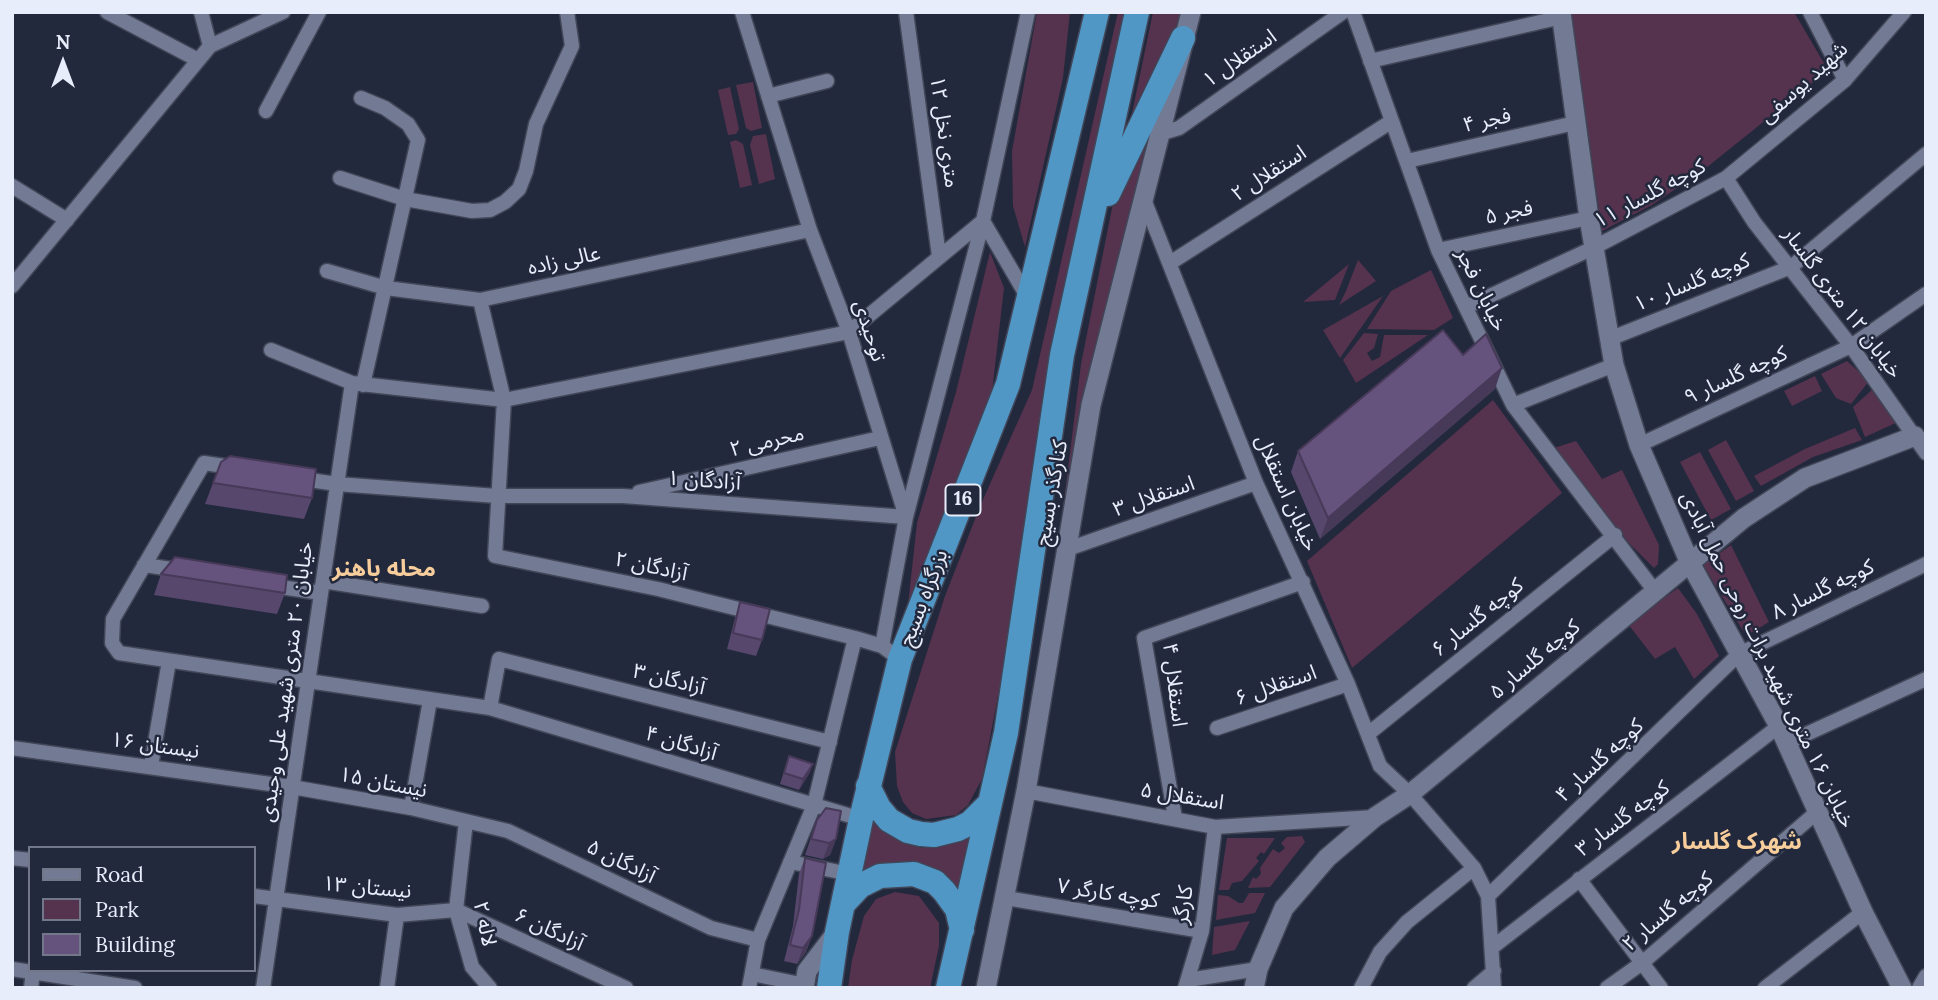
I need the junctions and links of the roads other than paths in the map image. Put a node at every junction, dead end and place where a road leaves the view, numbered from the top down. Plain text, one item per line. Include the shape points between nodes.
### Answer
1 (107, 12) edge
2 (201, 12) edge
3 (283, 12) edge
4 (319, 12) edge
5 (566, 12) edge
6 (742, 12) edge
7 (906, 12) edge
8 (1028, 12) edge
9 (1087, 12) edge
10 (1097, 12) edge
11 (1137, 12) edge
12 (1191, 12) edge
13 (1343, 12) edge
14 (1353, 12) edge
15 (1810, 12) edge
16 (1904, 12) edge
17 (1561, 15) edge
18 (1183, 38) junction
19 (210, 46) junction
20 (198, 61) junction
21 (1370, 61) junction
22 (1083, 79) junction
23 (1845, 80) junction
24 (827, 81) dead end
25 (768, 96) junction
26 (361, 98) dead end
27 (266, 111) dead end
28 (1392, 121) junction
29 (1575, 123) junction
30 (1159, 134) junction
31 (1926, 154) edge
32 (1407, 161) junction
33 (340, 178) dead end
34 (1726, 178) junction
35 (12, 186) edge
36 (1143, 197) junction
37 (405, 199) junction
38 (1588, 218) junction
39 (67, 220) junction
40 (983, 221) junction
41 (1091, 229) junction
42 (810, 230) junction
43 (1593, 248) junction
44 (1438, 250) junction
45 (939, 256) junction
46 (1170, 263) junction
47 (1791, 267) junction
48 (327, 271) dead end
49 (12, 286) edge
50 (386, 288) junction
51 (1926, 294) edge
52 (480, 300) junction
53 (1029, 300) junction
54 (1466, 307) junction
55 (849, 332) junction
56 (1609, 339) junction
57 (1851, 346) junction
58 (271, 350) dead end
59 (1614, 365) junction
60 (358, 384) junction
61 (504, 400) junction
62 (1513, 405) junction
63 (1922, 433) edge
64 (880, 438) junction
65 (1639, 445) junction
66 (1926, 453) edge
67 (257, 471) edge
68 (720, 474) junction
69 (284, 476) edge
70 (1256, 483) junction
71 (337, 484) junction
72 (498, 496) junction
73 (623, 496) junction
74 (725, 503) junction
75 (906, 517) junction
76 (1615, 535) junction
77 (1065, 550) junction
78 (1689, 561) junction
79 (1926, 564) edge
80 (144, 565) junction
81 (199, 573) edge
82 (253, 582) edge
83 (1303, 582) junction
84 (322, 587) junction
85 (1654, 590) junction
86 (482, 606) dead end
87 (855, 638) junction
88 (891, 652) junction
89 (1739, 654) junction
90 (169, 661) junction
91 (1926, 679) edge
92 (308, 683) junction
93 (1348, 684) junction
94 (430, 700) junction
95 (490, 708) junction
96 (1217, 728) dead end
97 (1368, 734) junction
98 (1783, 735) junction
99 (830, 742) junction
100 (12, 748) edge
101 (151, 766) junction
102 (868, 786) junction
103 (292, 788) junction
104 (1026, 791) junction
105 (1410, 794) junction
106 (814, 805) junction
107 (988, 806) junction
108 (411, 808) junction
109 (1817, 812) junction
110 (1374, 817) junction
111 (1175, 818) junction
112 (861, 819) junction
113 (466, 821) junction
114 (1215, 827) junction
115 (790, 862) junction
116 (1474, 868) junction
117 (850, 874) junction
118 (1579, 879) junction
119 (256, 896) edge
120 (1488, 896) junction
121 (1006, 898) junction
122 (276, 899) junction
123 (845, 902) junction
124 (456, 909) junction
125 (1863, 912) junction
126 (397, 915) junction
127 (485, 924) junction
128 (963, 931) junction
129 (1202, 931) junction
130 (837, 932) junction
131 (758, 940) junction
132 (465, 942) junction
133 (1494, 946) junction
134 (1642, 963) junction
135 (1494, 971) junction
136 (39, 972) edge
137 (1926, 976) edge
138 (1256, 979) edge
139 (750, 981) edge
140 (1187, 984) edge
141 (804, 986) edge
142 (135, 988) edge
143 (263, 988) edge
144 (387, 988) edge
145 (490, 988) edge
146 (626, 988) edge
147 (830, 988) edge
148 (948, 988) edge
149 (986, 988) edge
150 (1361, 988) edge
151 (1474, 988) edge
152 (1494, 988) edge
153 (1607, 988) edge
154 (1661, 988) edge
155 (1765, 988) edge
156 (1902, 988) edge
157 (1920, 988) edge

1 - 20 street
2 - 19 street
3 - 19 street
4 - 27 street
5 - 37 street via 572,46 536,124 519,189 490,210
6 - 25 street, توحیدی
7 - 45 street, ۱۲ متری نخل
8 - 40 street
9 - 22 street
10 - 22 highway, بزرگراه بسیج / 16
11 - 41 highway
12 - 18 street, کنارگذر بسیج
13 - 30 street, استقلال ۱ via 1179,128
14 - 21 street, خیابان فجر
15 - 23 street
16 - 23 street, شهید یوسفی
17 - 21 street
17 - 29 street, خیابان ۱۶ متری شهید برات روحی حمل آبادی
18 - 30 street, کنارگذر بسیج
18 - 41 highway
19 - 20 street
20 - 39 street
21 - 28 street, خیابان فجر
22 - 53 highway, بزرگراه بسیج / 16
23 - 34 street, شهید یوسفی
24 - 25 street
25 - 42 street, توحیدی
26 - 37 street, خیابان ۲۰ متری شهید علی وحیدی via 408,124 418,140
28 - 32 street, خیابان فجر
28 - 46 street, استقلال ۲
29 - 32 street, فجر ۴
29 - 38 street, خیابان ۱۶ متری شهید برات روحی حمل آبادی
30 - 36 street, کنارگذر بسیج
31 - 47 street, کوچه گلسار ۱۰
32 - 44 street, خیابان فجر
33 - 37 street
34 - 43 street, کوچه گلسار ۱۱
34 - 47 street, خیابان ۱۲ متری گلسار
35 - 39 street
36 - 46 street, خیابان استقلال
36 - 77 street, کنارگذر بسیج via 1091,405
37 - 50 street, خیابان ۲۰ متری شهید علی وحیدی
38 - 43 street, خیابان ۱۶ متری شهید برات روحی حمل آبادی
38 - 44 street, فجر ۵
39 - 49 street
40 - 45 street
40 - 53 street
40 - 75 street
41 - 107 highway via 1062,355 1006,733
42 - 52 street, عالی زاده
42 - 55 street, توحیدی
43 - 54 street, کوچه گلسار ۱۱
43 - 56 street, خیابان ۱۶ متری شهید برات روحی حمل آبادی
44 - 54 street, خیابان فجر
45 - 55 street
46 - 70 street, خیابان استقلال
47 - 56 street, کوچه گلسار ۱۰
47 - 57 street, خیابان ۱۲ متری گلسار
48 - 50 street, عالی زاده
50 - 52 street, عالی زاده
50 - 60 street, خیابان ۲۰ متری شهید علی وحیدی
51 - 57 street, کوچه گلسار ۹
52 - 61 street
53 - 88 highway, بزرگراه بسیج / 16 via 1009,384
54 - 62 street, خیابان فجر
55 - 61 street
55 - 64 street, توحیدی
56 - 59 street, خیابان ۱۶ متری شهید برات روحی حمل آبادی
57 - 63 street, خیابان ۱۲ متری گلسار
57 - 65 street, کوچه گلسار ۹
58 - 60 street
59 - 62 street
59 - 65 street, خیابان ۱۶ متری شهید برات روحی حمل آبادی
60 - 61 street
60 - 71 street, خیابان ۲۰ متری شهید علی وحیدی
61 - 72 street
62 - 76 street, خیابان فجر
63 - 66 street, خیابان ۱۲ متری گلسار
63 - 78 street, کوچه گلسار ۵ via 1805,478
64 - 68 street, محرمی ۲
64 - 75 street, توحیدی
65 - 78 street, خیابان ۱۶ متری شهید برات روحی حمل آبادی
67 - 80 street via 204,463
68 - 73 street, محرمی ۲
68 - 74 street via 711,484 711,494
69 - 71 street, آزادگان ۱
70 - 77 street, استقلال ۳
70 - 83 street, خیابان استقلال
71 - 72 street, آزادگان ۱
71 - 84 street, خیابان ۲۰ متری شهید علی وحیدی
72 - 73 street, آزادگان ۱
72 - 87 street, آزادگان ۲ via 495,556 658,589
73 - 74 street, آزادگان ۱
74 - 75 street, آزادگان ۱
75 - 88 street, توحیدی
76 - 85 street, خیابان فجر
76 - 97 street, کوچه گلسار ۶
77 - 104 street, کنارگذر بسیج
78 - 85 street, کوچه گلسار ۵
78 - 89 street, خیابان ۱۶ متری شهید برات روحی حمل آبادی
79 - 89 street, کوچه گلسار ۸
80 - 81 street
80 - 90 street, آزادگان ۴ via 113,620 112,643 119,653
82 - 84 street
83 - 93 street, خیابان استقلال
83 - 111 street, استقلال ۴ via 1143,638
84 - 86 street
84 - 92 street, خیابان ۲۰ متری شهید علی وحیدی
85 - 105 street, کوچه گلسار ۵
87 - 88 street
87 - 99 street
88 - 102 highway, بزرگراه بسیج / 16
89 - 98 street, خیابان ۱۶ متری شهید برات روحی حمل آبادی
89 - 120 street, کوچه گلسار ۴
90 - 92 street, آزادگان ۴
90 - 101 street
91 - 98 street, کوچه گلسار ۳
92 - 94 street, آزادگان ۴
92 - 103 street, خیابان ۲۰ متری شهید علی وحیدی
93 - 96 street, استقلال ۶
93 - 97 street, خیابان استقلال
94 - 95 street, آزادگان ۴
94 - 108 street
95 - 99 street, آزادگان ۳ via 499,659
95 - 106 street, آزادگان ۴
97 - 105 street, خیابان استقلال via 1385,774
98 - 109 street, خیابان ۱۶ متری شهید برات روحی حمل آبادی
98 - 118 street, کوچه گلسار ۳
99 - 106 street
100 - 101 street, نیستان ۱۶
101 - 103 street, نیستان ۱۶
102 - 107 highway via 889,820 921,834 958,830
102 - 112 highway, بزرگراه بسیج / 16
103 - 108 street, نیستان ۱۵
103 - 122 street, خیابان ۲۰ متری شهید علی وحیدی
104 - 111 street, استقلال ۵
104 - 121 street, کنارگذر بسیج
105 - 110 street, کوچه گلسار ۵
105 - 116 street, خیابان استقلال
106 - 112 street, آزادگان ۴
106 - 115 street
107 - 128 highway
108 - 113 street, نیستان ۱۵
109 - 125 street, خیابان ۱۶ متری شهید برات روحی حمل آبادی
109 - 134 street, کوچه گلسار ۲
110 - 114 street, استقلال ۵
110 - 138 street, کوچه گلسار ۵ via 1327,858 1284,908
111 - 114 street, استقلال ۵
112 - 117 highway, بزرگراه بسیج / 16
113 - 124 street, لاله ۲
113 - 131 street, آزادگان ۵ via 508,831 710,928
114 - 129 street, کارگر
115 - 117 street
115 - 131 street
116 - 120 street, خیابان استقلال
116 - 150 street via 1407,922 1380,952
117 - 123 highway, بزرگراه بسیج / 16
118 - 133 street, کوچه گلسار ۳
118 - 134 street
119 - 122 street, نیستان ۱۳
120 - 133 street, خیابان استقلال
121 - 129 street, کوچه کارگر ۷
121 - 149 street, کنارگذر بسیج
122 - 126 street, نیستان ۱۳
122 - 143 street, خیابان ۲۰ متری شهید علی وحیدی
123 - 128 highway via 860,886 880,876 914,874 943,891 957,909
123 - 130 highway, بزرگراه بسیج / 16
124 - 126 street, نیستان ۱۳
124 - 127 street, آزادگان ۶
124 - 132 street, لاله ۲
125 - 155 street
125 - 156 street, خیابان ۱۶ متری شهید برات روحی حمل آبادی
126 - 144 street
127 - 132 street via 472,929
127 - 146 street, آزادگان ۶
128 - 148 highway
129 - 140 street, کارگر
130 - 141 street via 807,971
130 - 147 highway, بزرگراه بسیج / 16
131 - 139 street
132 - 145 street, لاله ۲ via 472,967
133 - 135 street, خیابان استقلال
134 - 153 street, کوچه گلسار ۲
134 - 154 street
135 - 151 street
135 - 152 street, خیابان استقلال
136 - 142 street
137 - 157 street
138 - 140 street
139 - 141 street

